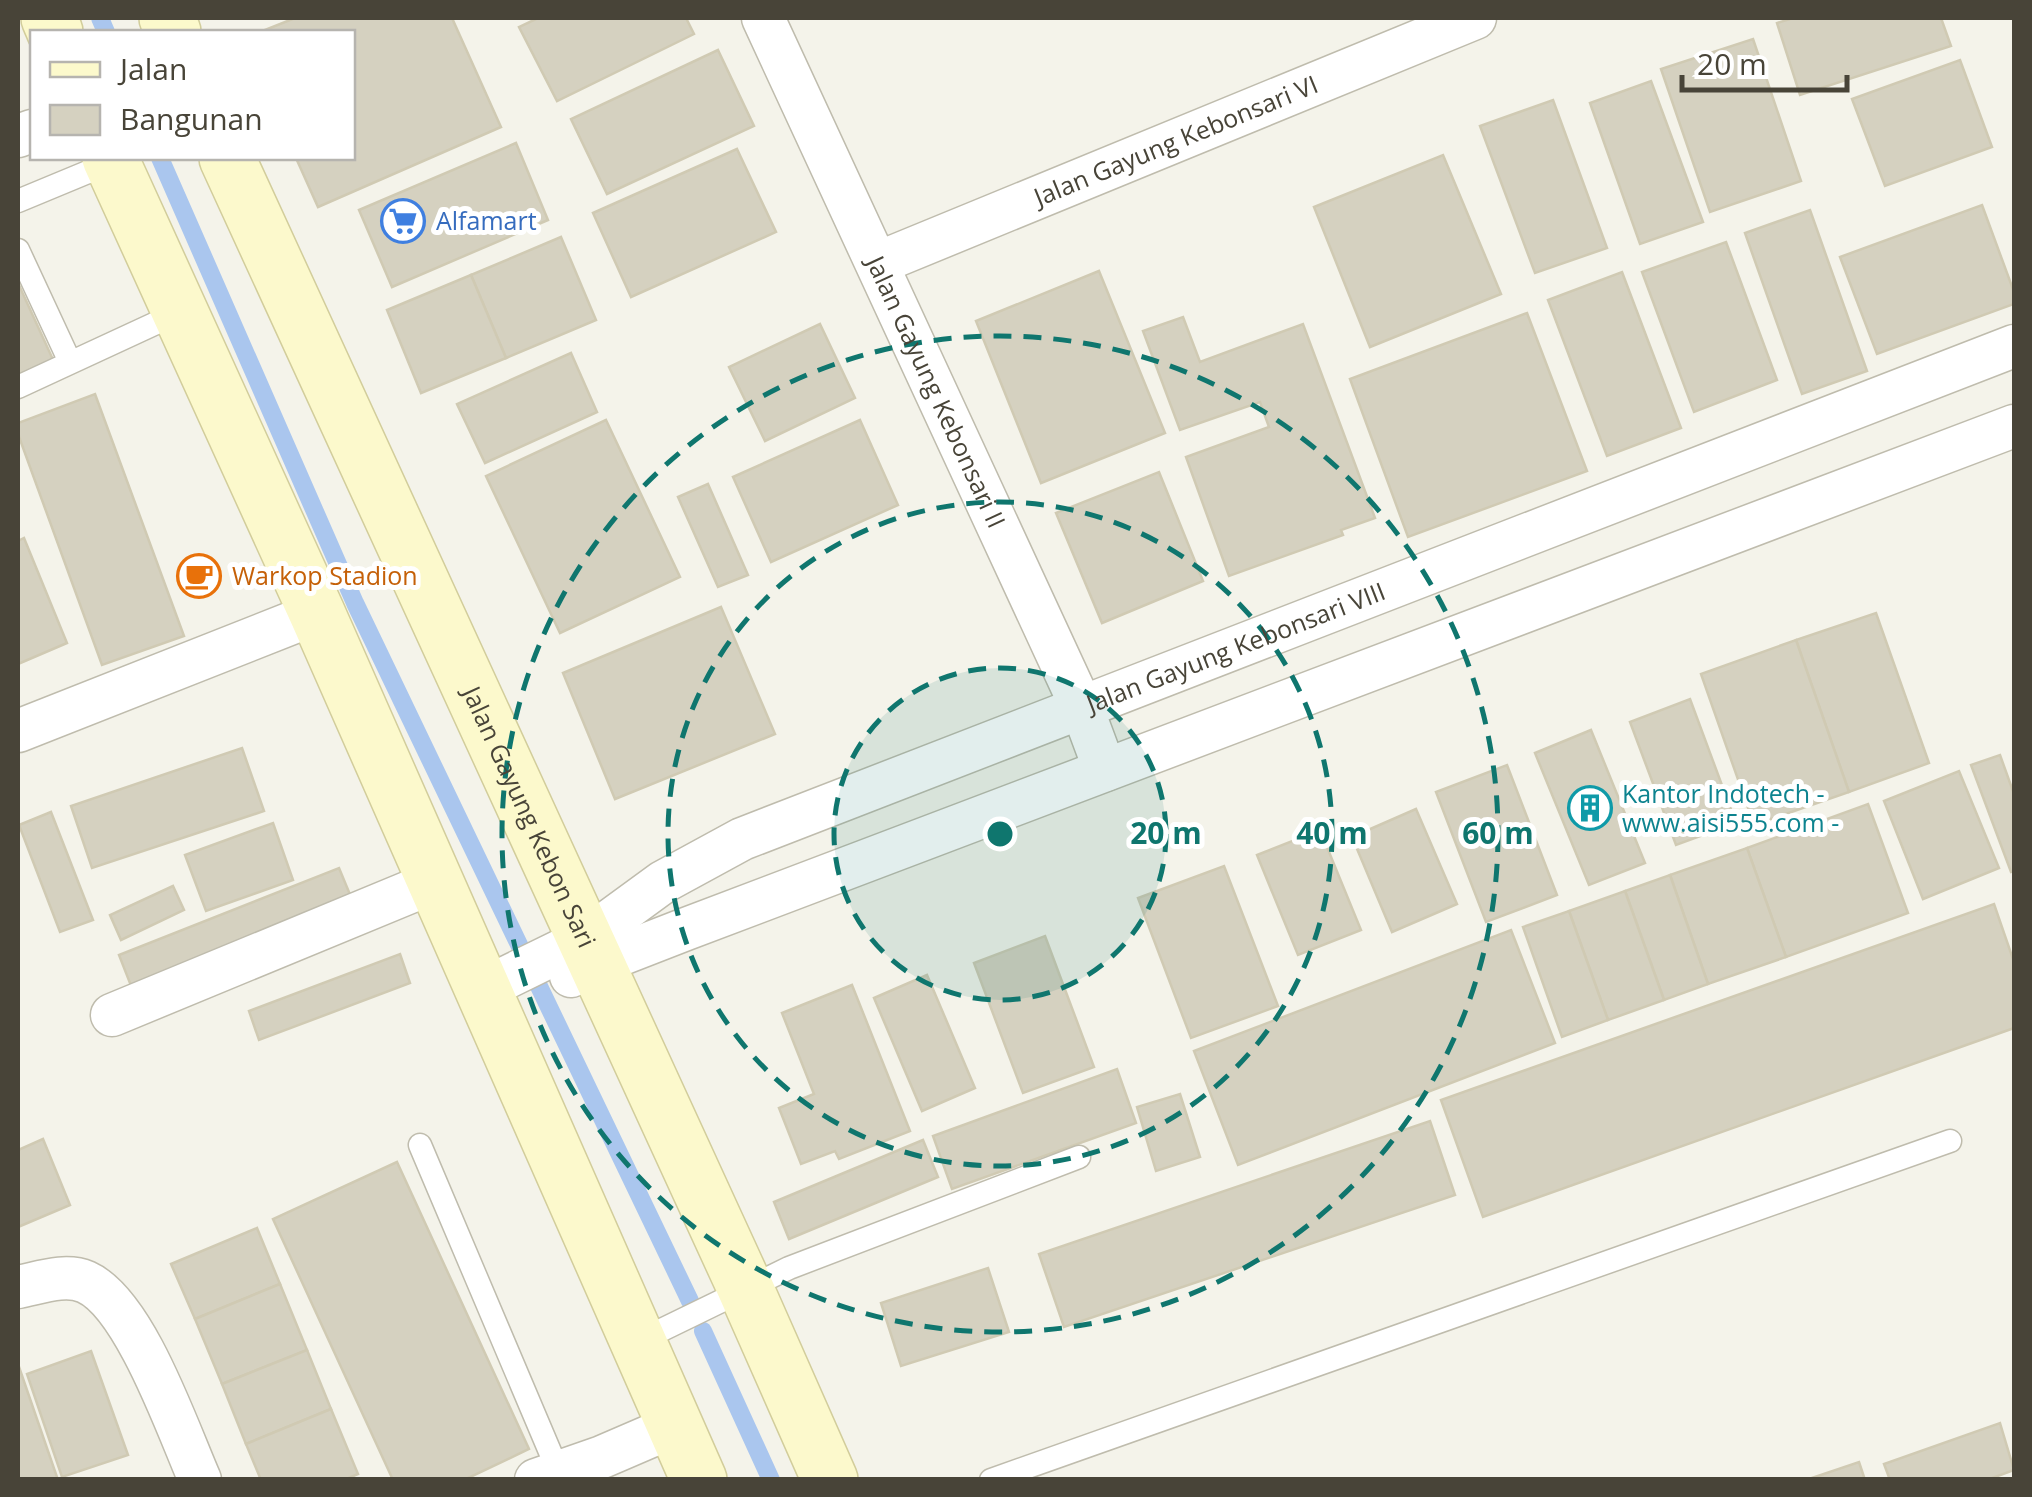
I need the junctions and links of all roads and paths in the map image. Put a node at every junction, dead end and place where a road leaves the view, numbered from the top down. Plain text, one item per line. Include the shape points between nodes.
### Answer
1 (763, 18) edge
2 (1475, 18) edge
3 (111, 160) edge
4 (228, 160) edge
5 (18, 201) edge
6 (18, 250) edge
7 (878, 264) junction
8 (180, 312) junction
9 (2014, 346) edge
10 (70, 362) junction
11 (18, 387) edge
12 (2014, 426) edge
13 (317, 613) junction
14 (1082, 708) junction
15 (18, 731) edge
16 (1106, 770) junction
17 (434, 882) junction
18 (577, 958) junction
19 (499, 995) junction
20 (112, 1015) dead end
21 (1950, 1141) dead end
22 (420, 1144) dead end
23 (1080, 1157) dead end
24 (18, 1287) edge
25 (734, 1295) junction
26 (651, 1335) junction
27 (674, 1460) edge
28 (552, 1477) edge
29 (200, 1480) edge
30 (830, 1480) edge
31 (991, 1480) edge

1 - 7 street, Jalan Gayung Kebonsari II
2 - 7 street, Jalan Gayung Kebonsari VI
3 - 5 lane
3 - 8 main road
4 - 18 main road, Jalan Gayung Kebon Sari
6 - 10 lane
7 - 14 street, Jalan Gayung Kebonsari II
8 - 10 lane
8 - 13 main road
9 - 14 street, Jalan Gayung Kebonsari VIII
10 - 11 lane
12 - 16 street, Jalan Gayung Kebonsari VIII
13 - 15 street
13 - 17 main road
14 - 16 street, Jalan Gayung Kebonsari II
14 - 18 street, Jalan Gayung Kebonsari VIII via 742,839 663,882
16 - 18 street, Jalan Gayung Kebonsari VIII
17 - 19 main road
17 - 20 street
18 - 19 street, Jalan Gayung Kebonsari VIII
18 - 25 main road, Jalan Gayung Kebon Sari
19 - 26 main road
21 - 31 lane
22 - 28 lane
23 - 25 lane
24 - 29 street via 69,1278 102,1293 126,1319
25 - 26 lane
25 - 30 main road, Jalan Gayung Kebon Sari
26 - 27 main road
27 - 28 street via 602,1457

